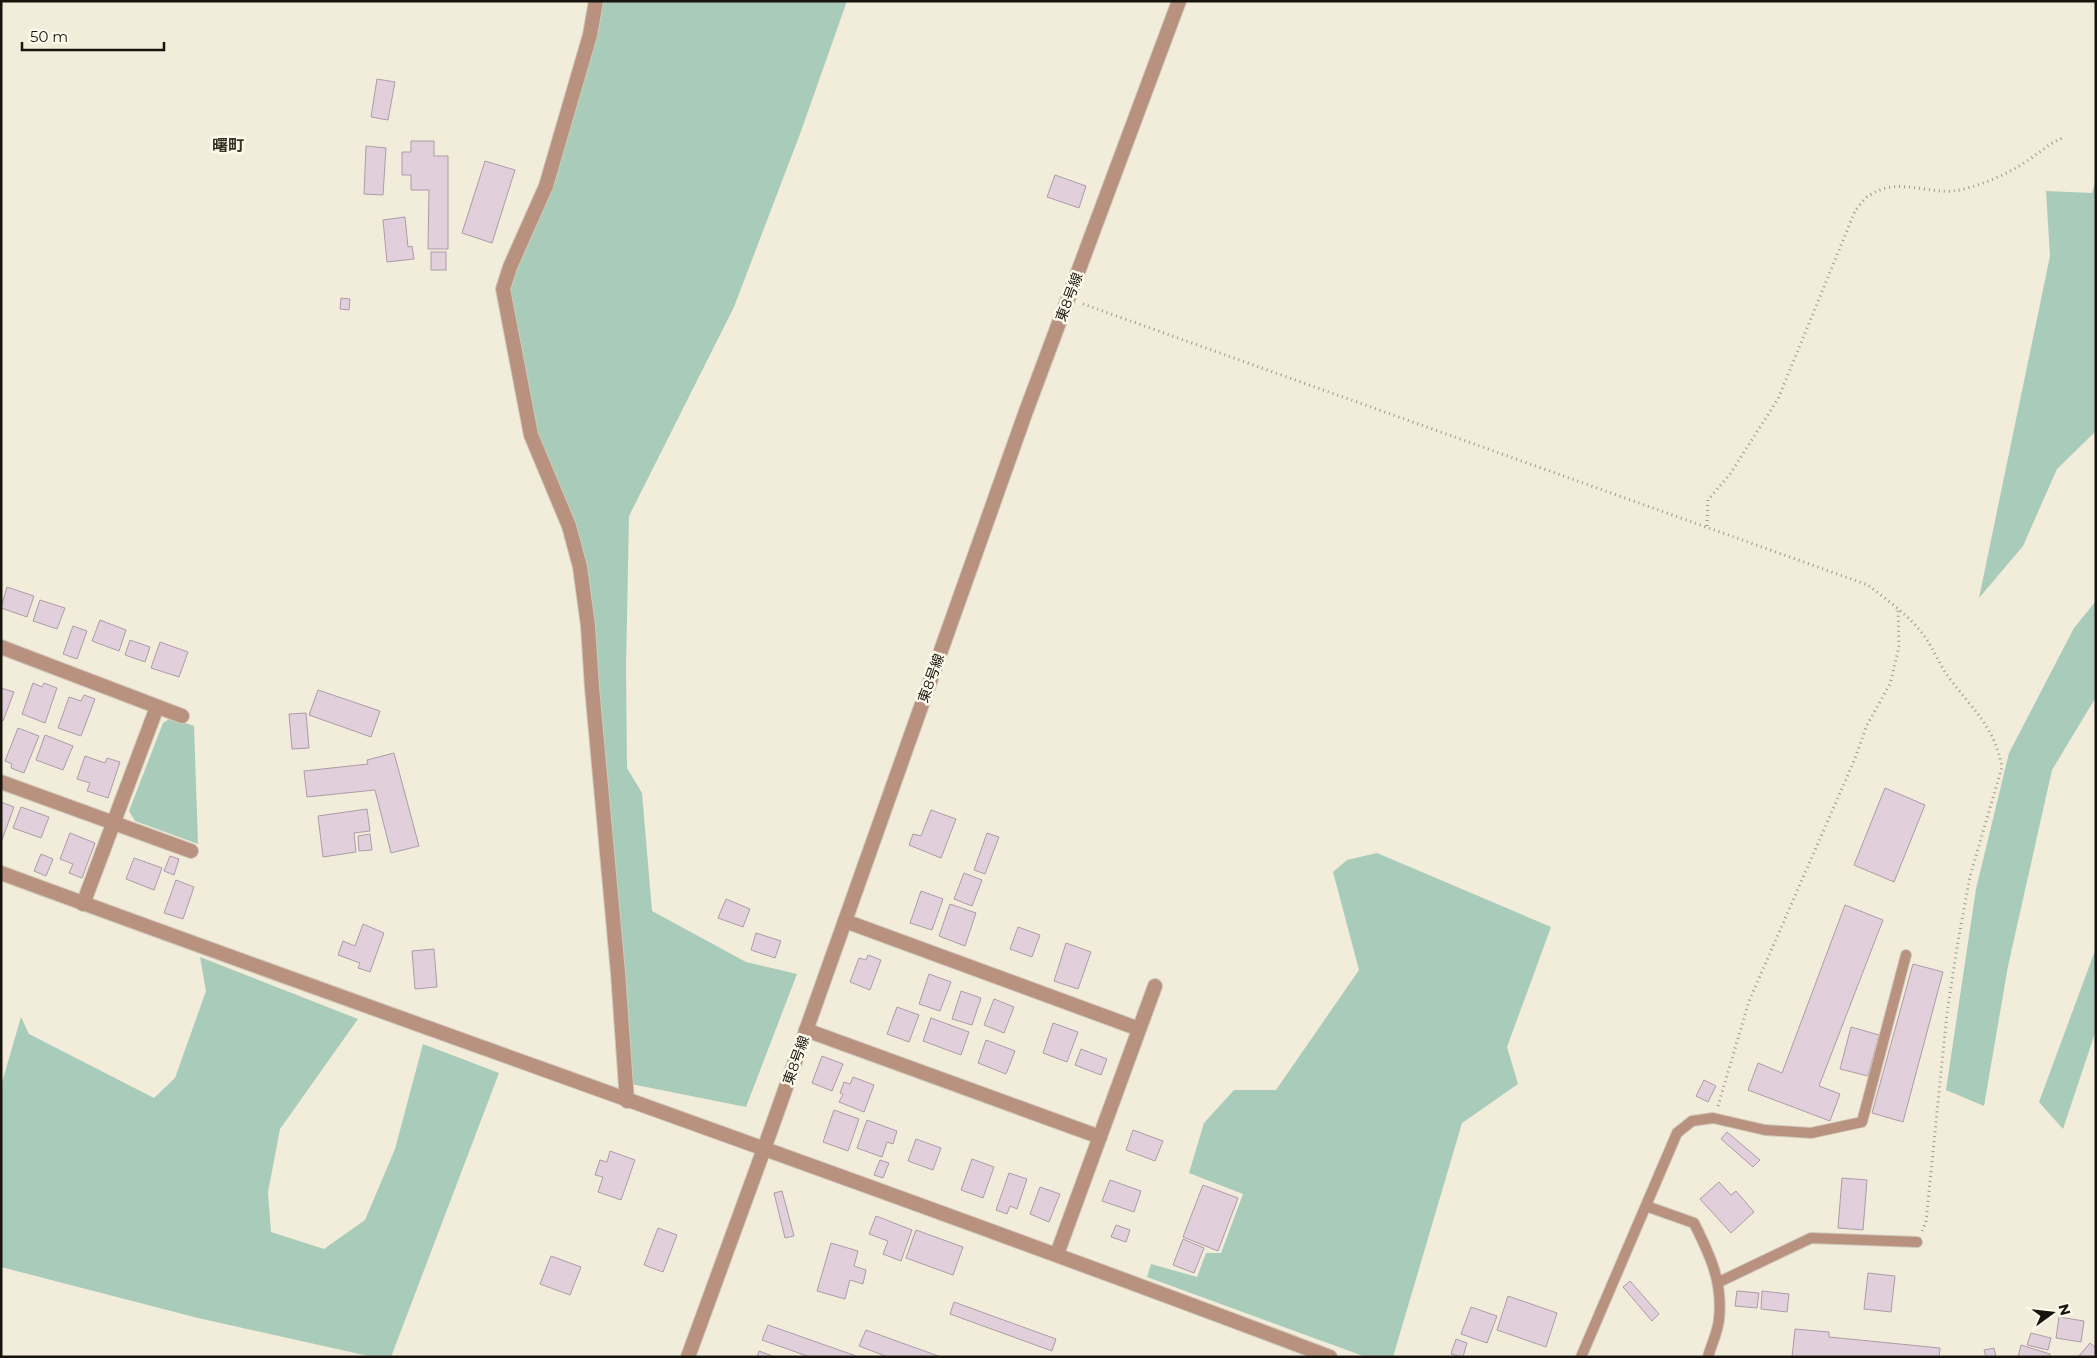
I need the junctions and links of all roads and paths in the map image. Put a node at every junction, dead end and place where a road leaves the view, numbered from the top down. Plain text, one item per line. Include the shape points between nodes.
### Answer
1 (596, 1) edge
2 (1180, 1) edge
3 (2065, 137) dead end
4 (1068, 299) junction
5 (1707, 526) junction
6 (1898, 608) junction
7 (1, 647) edge
8 (157, 706) junction
9 (182, 716) dead end
10 (1, 782) edge
11 (114, 823) junction
12 (190, 851) dead end
13 (1, 873) edge
14 (83, 904) junction
15 (845, 921) junction
16 (1906, 955) dead end
17 (1155, 986) dead end
18 (1138, 1029) junction
19 (806, 1030) junction
20 (627, 1101) junction
21 (1713, 1118) junction
22 (1100, 1137) junction
23 (764, 1149) junction
24 (1646, 1206) junction
25 (1917, 1242) joint
26 (1057, 1254) junction
27 (1719, 1282) junction
28 (688, 1357) edge
29 (1330, 1357) edge
30 (1581, 1357) edge
31 (1708, 1357) edge

1 - 20 street via 590,35 546,186 503,289 531,435 569,526 580,567 588,626
2 - 4 street, 東8号線
3 - 5 path via 1988,182 1961,190 1935,191 1898,185 1870,195 1854,211 1778,399 1730,474 1708,500
4 - 5 path
4 - 15 street, 東8号線
5 - 6 path via 1868,586
6 - 21 path via 1899,647 1890,684 1867,725 1854,762 1749,1001
6 - 25 path via 1924,635 1949,678 1991,731 2002,767 1970,876 1957,947 1947,1013 1926,1222
7 - 8 street
8 - 9 street
8 - 11 street
10 - 11 street
11 - 12 street
11 - 14 street
13 - 14 street
14 - 20 street
15 - 18 street
15 - 19 street, 東8号線
16 - 21 lane via 1862,1122 1810,1133 1765,1130
17 - 18 street
18 - 22 street
19 - 22 street
19 - 23 street, 東8号線
20 - 23 street
21 - 24 lane via 1692,1121 1677,1133
22 - 26 street
23 - 26 street
23 - 28 street, 東8号線
24 - 27 lane via 1694,1223
24 - 30 lane
25 - 27 lane via 1812,1238
26 - 29 street
27 - 31 lane via 1719,1320

